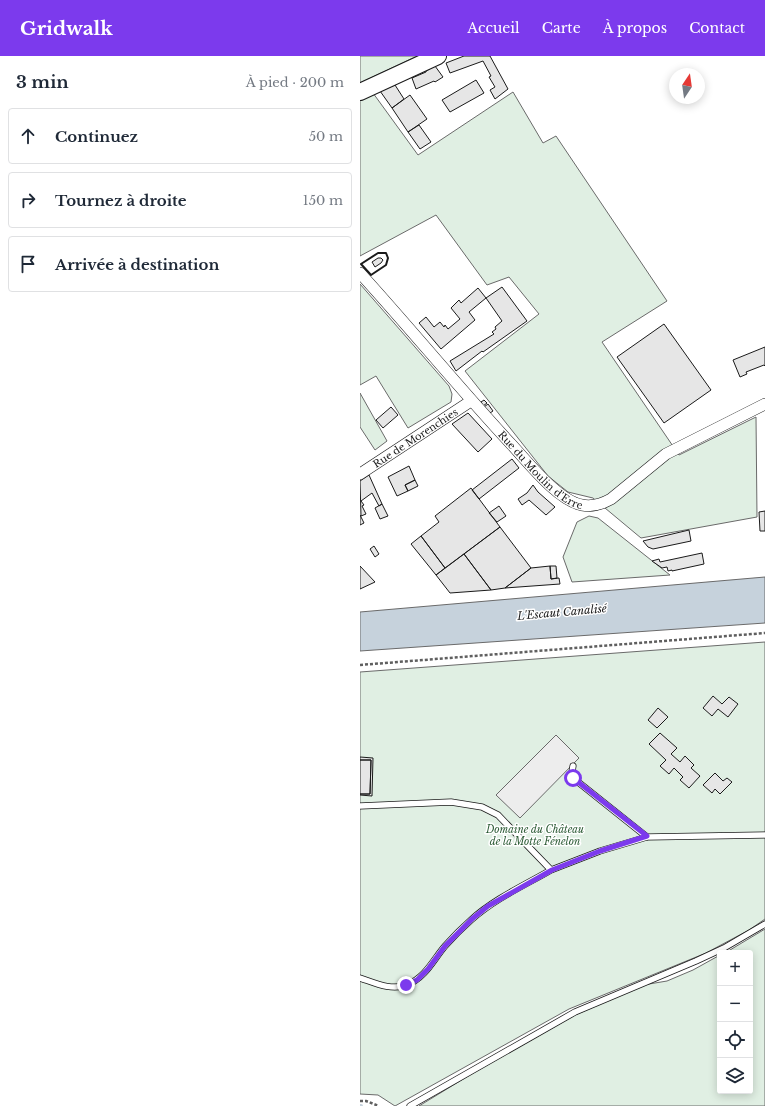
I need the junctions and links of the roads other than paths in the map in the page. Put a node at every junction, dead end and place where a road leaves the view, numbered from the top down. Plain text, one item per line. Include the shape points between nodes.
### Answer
1 (438, 56) edge
2 (360, 92) edge
3 (360, 273) edge
4 (471, 401) junction
5 (765, 404) edge
6 (360, 474) edge
7 (573, 766) dead end
8 (360, 806) edge
9 (765, 835) edge
10 (647, 836) junction
11 (552, 870) junction
12 (765, 924) edge
13 (360, 978) edge
14 (410, 1106) edge

1 - 2 street
3 - 4 street, Rue du Moulin d'Erre
4 - 5 street, Rue du Moulin d'Erre via 554,490 581,505 601,505 666,454
4 - 6 street, Rue de Morenchies
7 - 10 lane via 573,778
8 - 11 lane via 451,802 482,807 498,815
9 - 10 lane
10 - 11 lane
11 - 13 lane via 488,906 472,919 417,980 392,988
12 - 14 lane via 689,965 575,1012

